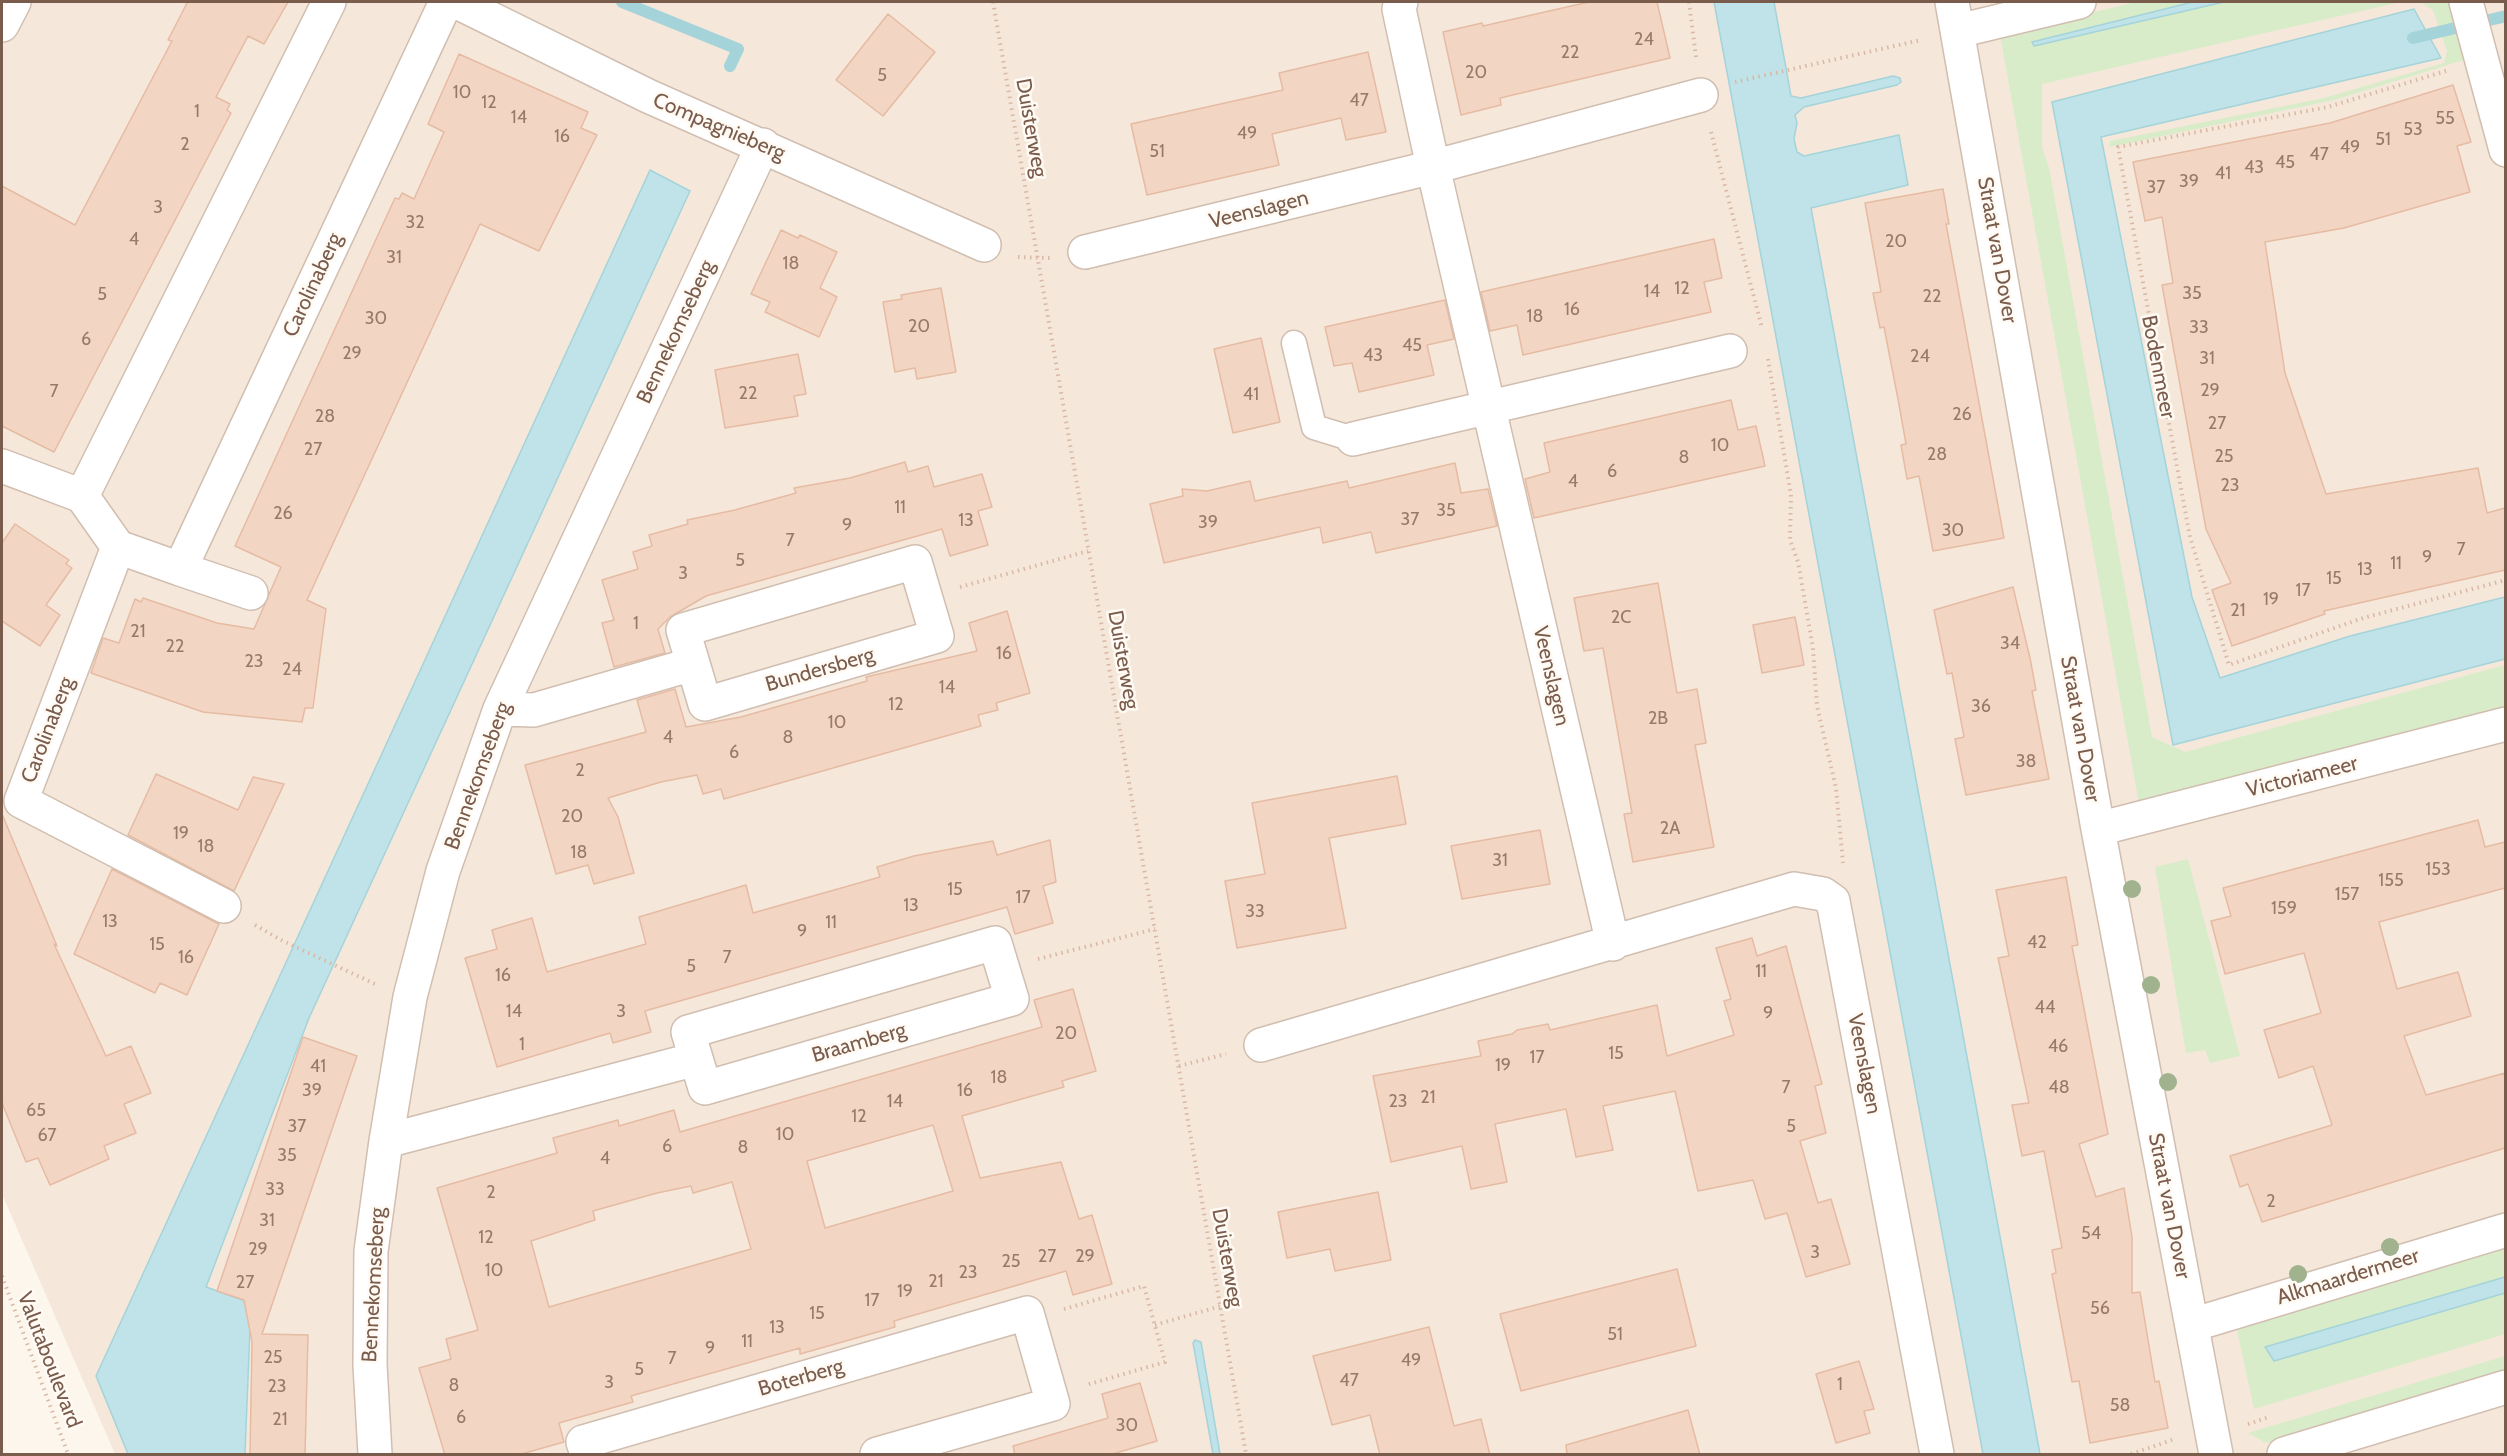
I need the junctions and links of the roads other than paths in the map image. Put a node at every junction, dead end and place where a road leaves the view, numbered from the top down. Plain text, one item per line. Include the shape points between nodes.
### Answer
1 (14, 2) edge
2 (329, 2) edge
3 (446, 2) edge
4 (457, 2) edge
5 (2079, 2) edge
6 (2466, 2) edge
7 (1398, 4) edge
8 (1955, 16) edge
9 (2, 25) edge
10 (1701, 95) road end
11 (763, 145) junction
12 (2505, 150) edge
13 (1433, 167) junction
14 (984, 245) road end
15 (1084, 252) road end
16 (1294, 343) dead end
17 (1730, 351) dead end
18 (1490, 407) junction
19 (1353, 439) joint
20 (2, 466) edge
21 (82, 496) junction
22 (118, 547) junction
23 (180, 569) junction
24 (251, 593) dead end
25 (693, 664) junction
26 (500, 710) junction
27 (2505, 724) edge
28 (2098, 829) junction
29 (224, 906) dead end
30 (1613, 944) junction
31 (1261, 1045) road end
32 (696, 1059) junction
33 (386, 1141) junction
34 (2505, 1230) edge
35 (2192, 1325) junction
36 (2505, 1387) edge
37 (375, 1455) edge
38 (587, 1455) edge
39 (877, 1455) edge
40 (1937, 1455) edge
41 (2216, 1455) edge
42 (2284, 1455) edge

1 - 9 street
2 - 21 street
3 - 23 street, Carolinaberg
4 - 11 street, Compagnieberg via 648,96
5 - 8 street
6 - 12 street
7 - 13 street, Veenslagen
8 - 28 street, Straat van Dover
10 - 13 street, Veenslagen
11 - 14 street, Compagnieberg
11 - 26 street, Bennekomseberg
13 - 15 street, Veenslagen
13 - 18 street, Veenslagen
16 - 19 lane via 1314,428
17 - 18 street
18 - 19 street
18 - 30 street, Veenslagen
20 - 21 street
21 - 22 street
22 - 23 street
22 - 29 street, Carolinaberg via 21,801
23 - 24 street
25 - 25 street, Bundersberg via 705,704 937,636 915,562 683,630
25 - 26 street via 534,710
26 - 33 street, Bennekomseberg via 443,871 410,997
27 - 28 street, Victoriameer
28 - 35 street, Straat van Dover
30 - 31 street
30 - 40 street, Veenslagen via 1794,890 1822,894 1833,901
32 - 32 street, Braamberg via 705,1088 1012,999 995,943 688,1032
32 - 33 street
33 - 37 street, Bennekomseberg via 371,1251 370,1365
34 - 35 street, Alkmaardermeer
35 - 41 street, Straat van Dover
36 - 42 street
38 - 39 street, Boterberg via 583,1442 1027,1313 1053,1404

